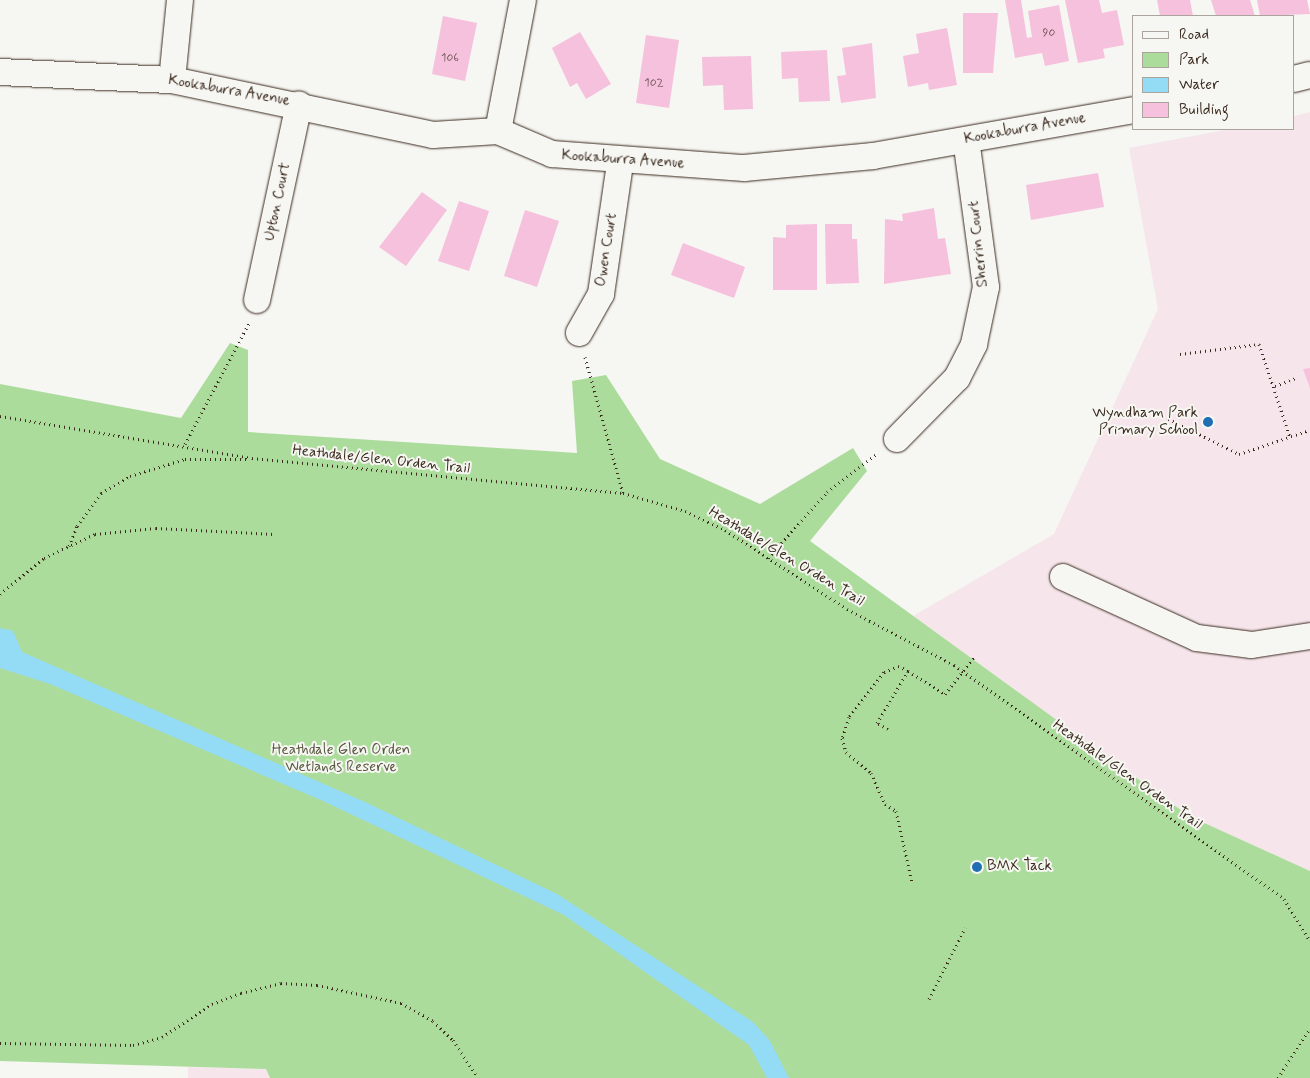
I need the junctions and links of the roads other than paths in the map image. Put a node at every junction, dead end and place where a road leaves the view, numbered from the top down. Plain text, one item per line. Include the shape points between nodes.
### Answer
1 (180, 0) edge
2 (523, 0) edge
3 (0, 72) edge
4 (1310, 75) edge
5 (1295, 79) edge
6 (172, 80) junction
7 (299, 104) junction
8 (1132, 110) edge
9 (498, 131) junction
10 (966, 140) junction
11 (620, 163) junction
12 (258, 300) road end
13 (579, 333) road end
14 (897, 439) road end
15 (1063, 577) dead end
16 (1310, 636) edge

1 - 6 street
2 - 9 street
3 - 6 street, Kookaburra Avenue
4 - 5 street
6 - 7 street, Kookaburra Avenue
7 - 9 street, Kookaburra Avenue via 433,135
7 - 12 street, Upton Court
8 - 10 street, Kookaburra Avenue
9 - 11 street, Kookaburra Avenue via 552,154
10 - 11 street, Kookaburra Avenue via 873,156 744,168
10 - 14 street, Sherrin Court via 986,287 974,344 957,378
11 - 13 street, Owen Court via 601,294
15 - 16 street via 1197,638 1252,645

